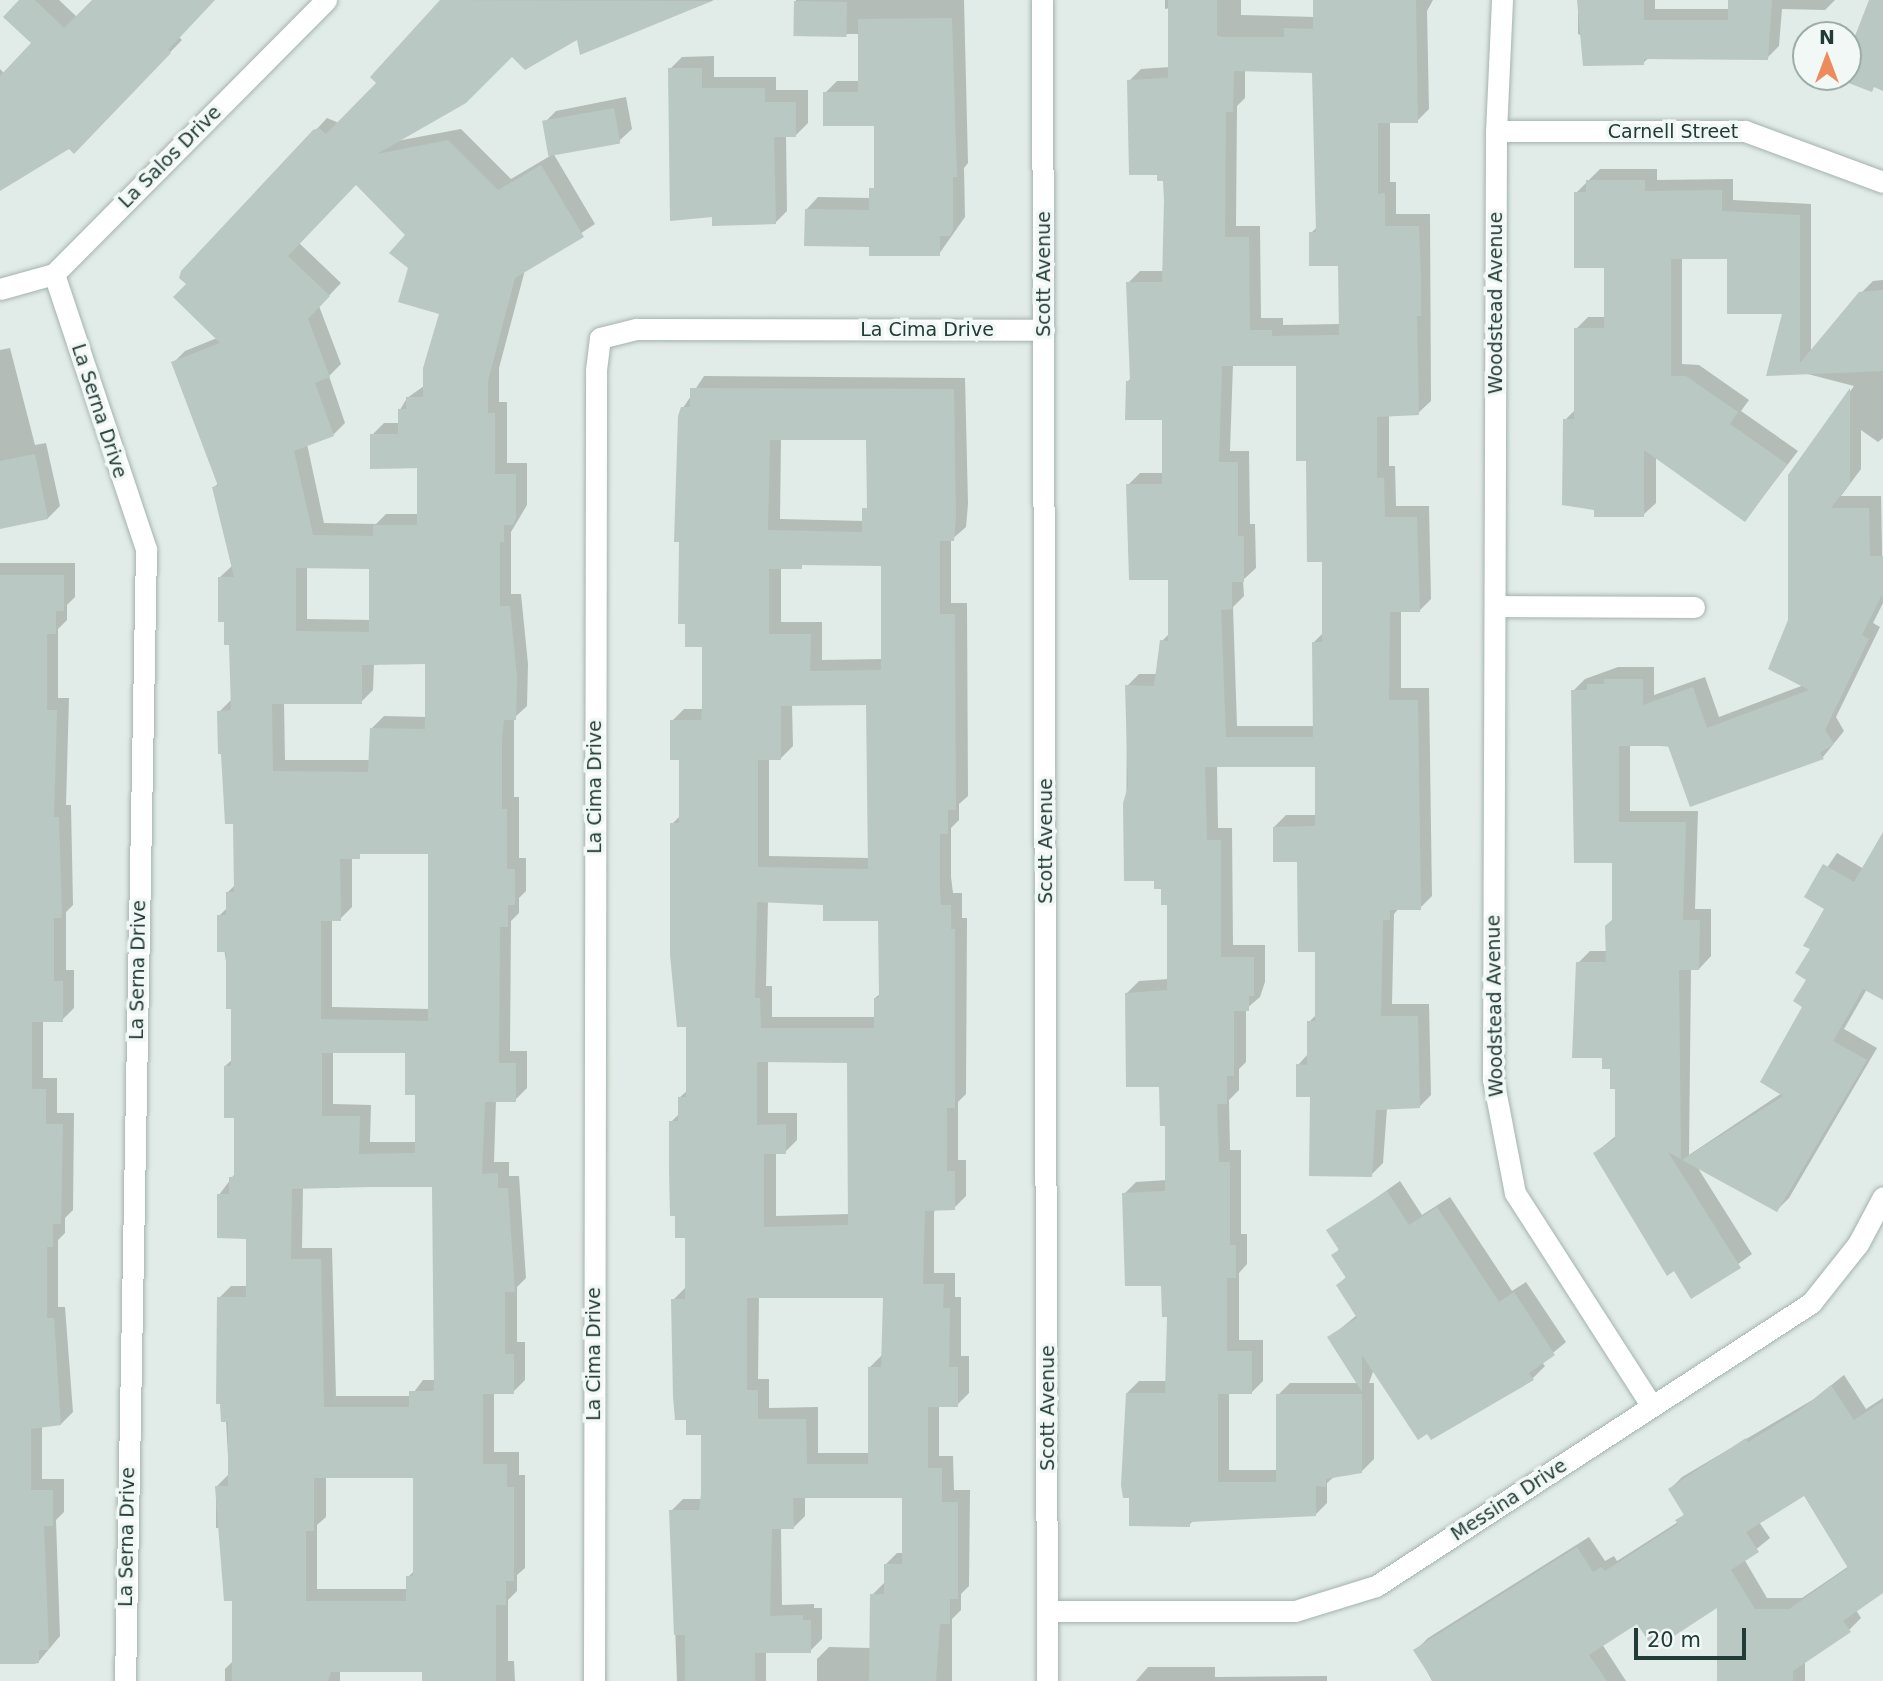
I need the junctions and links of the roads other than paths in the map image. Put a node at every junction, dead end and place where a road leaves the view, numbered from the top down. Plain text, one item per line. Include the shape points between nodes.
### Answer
1 (327, 0) edge
2 (1042, 0) edge
3 (1502, 0) edge
4 (1496, 131) junction
5 (1883, 183) edge
6 (54, 274) junction
7 (0, 289) edge
8 (1044, 330) junction
9 (1495, 606) junction
10 (1694, 607) dead end
11 (1883, 1197) edge
12 (1652, 1406) junction
13 (1049, 1611) junction
14 (125, 1681) edge
15 (594, 1681) edge
16 (1047, 1681) edge

1 - 6 street, La Salos Drive
2 - 8 street, Scott Avenue
3 - 4 street, Woodstead Avenue
4 - 5 street, Carnell Street via 1745,131
4 - 9 street, Woodstead Avenue
6 - 7 street, La Salos Drive
6 - 14 street, La Serna Drive via 146,549
8 - 13 street, Scott Avenue
8 - 15 street, La Cima Drive via 637,329 600,338 596,370
9 - 10 street
9 - 12 street, Woodstead Avenue via 1493,1079 1505,1156 1515,1193
11 - 12 street, Messina Drive via 1858,1244 1811,1303
12 - 13 street, Messina Drive via 1376,1586 1295,1611
13 - 16 street, Scott Avenue

